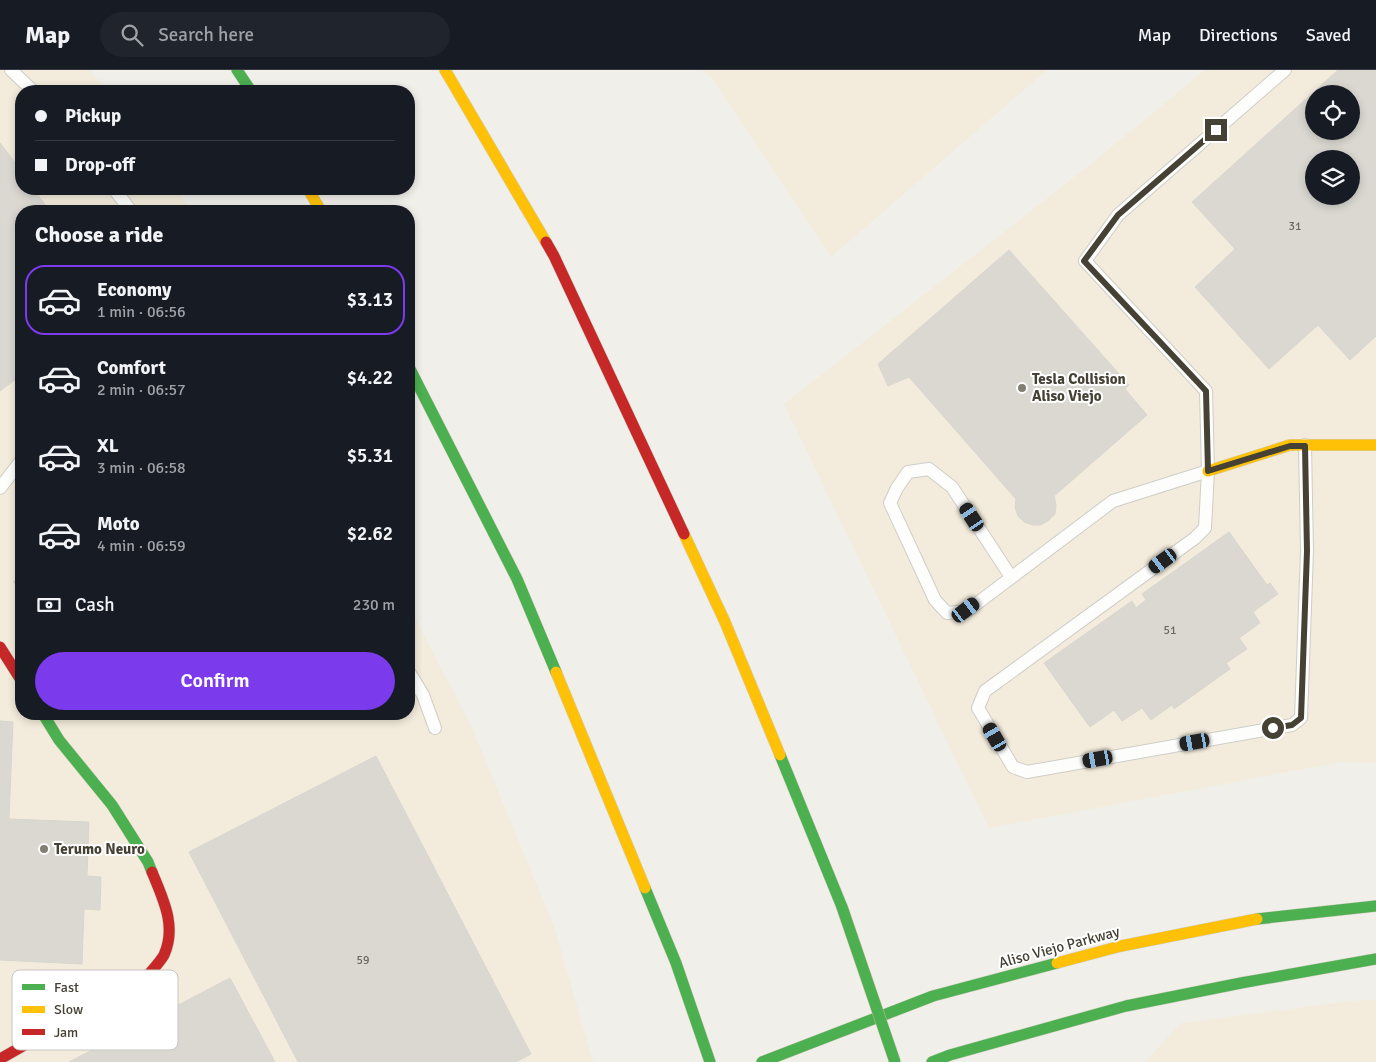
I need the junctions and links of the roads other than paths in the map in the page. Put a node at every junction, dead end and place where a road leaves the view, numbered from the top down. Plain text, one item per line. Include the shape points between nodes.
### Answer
1 (11, 70) edge
2 (237, 70) edge
3 (445, 70) edge
4 (1285, 70) edge
5 (27, 85) edge
6 (247, 85) edge
7 (119, 195) edge
8 (126, 205) edge
9 (415, 379) edge
10 (1376, 445) edge
11 (1305, 446) junction
12 (15, 469) edge
13 (1208, 471) junction
14 (0, 488) edge
15 (1011, 577) junction
16 (0, 647) edge
17 (15, 671) edge
18 (415, 682) edge
19 (47, 720) edge
20 (435, 728) dead end
21 (1376, 906) edge
22 (1376, 959) edge
23 (152, 970) edge
24 (16, 1050) edge
25 (0, 1059) edge
26 (710, 1062) edge
27 (762, 1062) edge
28 (895, 1062) edge
29 (932, 1062) edge

1 - 5 lane
2 - 6 main road
3 - 28 main road, bridge via 554,256 725,622 842,907
4 - 13 lane via 1118,215 1084,261 1206,391
7 - 8 lane
9 - 26 main road via 517,579 676,963
10 - 11 main road
11 - 13 main road via 1290,446
11 - 13 lane via 1307,551 1301,718 1292,725 1026,772 1012,767 978,708 985,691 1195,538 1205,528
12 - 14 lane
13 - 15 lane via 1113,500
15 - 15 lane via 966,610 947,613 935,600 890,503 908,472 929,469 952,488
16 - 17 main road
18 - 20 lane
19 - 23 main road via 112,805 148,862 167,910 170,930 163,957
21 - 27 main road, Aliso Viejo Parkway via 1242,921 1120,946 933,996
22 - 29 main road via 1126,1006
24 - 25 main road

